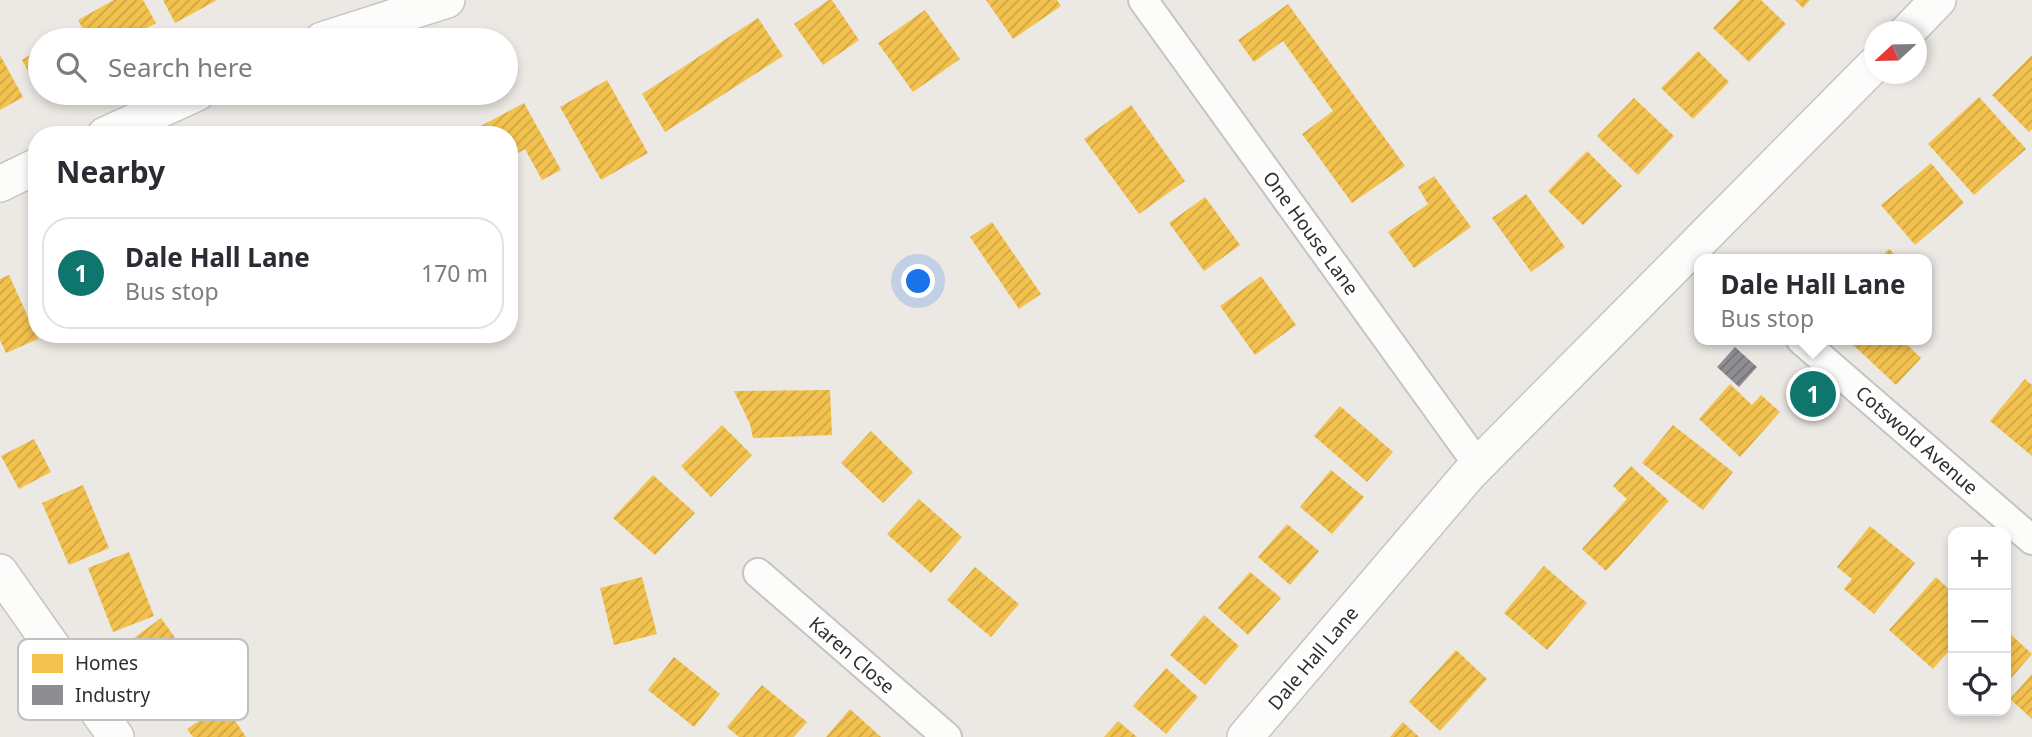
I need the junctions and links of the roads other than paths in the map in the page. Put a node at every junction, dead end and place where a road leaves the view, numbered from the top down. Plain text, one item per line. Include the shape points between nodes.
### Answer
1 (447, 0) edge
2 (1143, 0) edge
3 (1938, 0) edge
4 (1918, 21) edge
5 (356, 28) edge
6 (1864, 76) edge
7 (171, 105) edge
8 (125, 126) edge
9 (28, 170) edge
10 (0, 184) edge
11 (1701, 253) edge
12 (1694, 260) edge
13 (1807, 345) edge
14 (1479, 466) junction
15 (2032, 540) edge
16 (0, 572) edge
17 (758, 573) dead end
18 (47, 639) edge
19 (104, 720) edge
20 (116, 737) edge
21 (947, 737) edge
22 (1245, 737) edge

1 - 5 street
2 - 14 street, One House Lane
3 - 4 street
6 - 11 street, Dale Hall Lane
7 - 8 street
9 - 10 street
12 - 14 street, Dale Hall Lane
13 - 15 street, Cotswold Avenue
14 - 22 street, Dale Hall Lane
16 - 18 street
17 - 21 street, Karen Close
19 - 20 street

